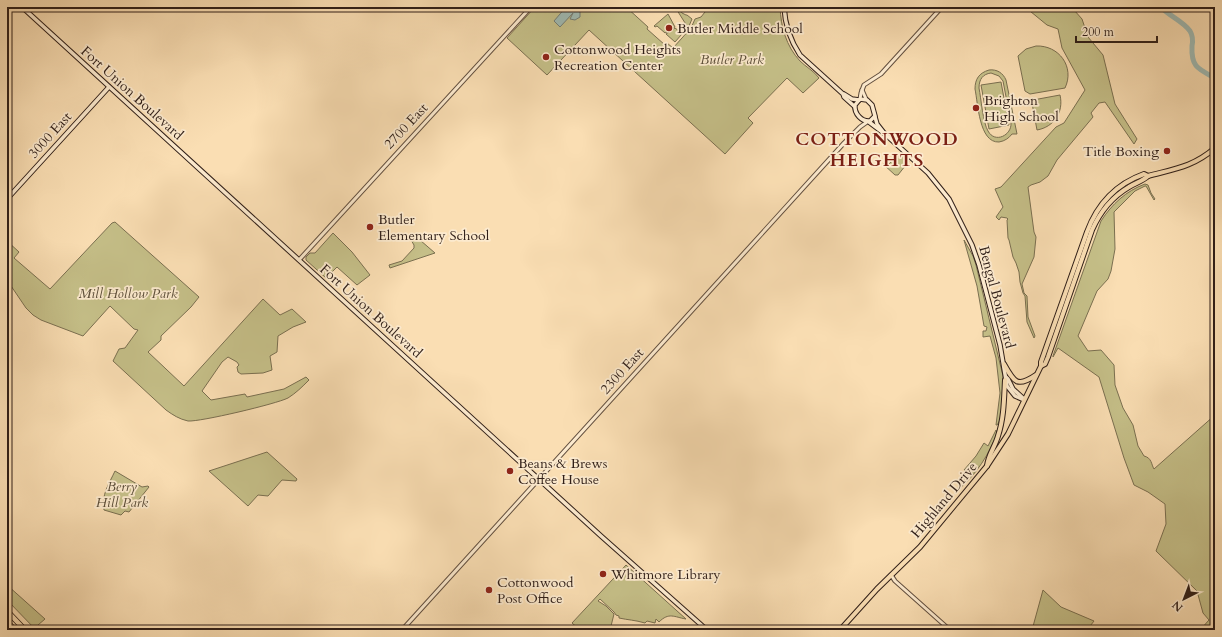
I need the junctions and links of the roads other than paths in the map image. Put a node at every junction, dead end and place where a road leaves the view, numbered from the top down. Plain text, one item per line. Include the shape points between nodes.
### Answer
1 (22, 7) edge
2 (531, 7) edge
3 (784, 7) edge
4 (942, 7) edge
5 (109, 87) junction
6 (862, 90) junction
7 (843, 94) junction
8 (866, 99) junction
9 (859, 100) junction
10 (854, 106) junction
11 (859, 117) junction
12 (875, 118) junction
13 (868, 122) junction
14 (860, 127) junction
15 (885, 134) junction
16 (1215, 148) edge
17 (7, 198) edge
18 (299, 260) junction
19 (1004, 364) junction
20 (1037, 375) junction
21 (1005, 378) junction
22 (1024, 400) junction
23 (987, 466) junction
24 (540, 478) junction
25 (891, 575) junction
26 (7, 610) edge
27 (7, 622) edge
28 (14, 630) edge
29 (26, 630) edge
30 (402, 630) edge
31 (707, 630) edge
32 (840, 630) edge
33 (950, 630) edge

1 - 5 main road, Fort Union Boulevard
2 - 18 street, 2700 East
3 - 7 main road via 786,27 796,48 806,61
4 - 6 street via 881,74 867,83
5 - 17 main road, 3000 East
5 - 18 main road, Fort Union Boulevard
6 - 8 street
6 - 9 street
7 - 9 main road
7 - 10 main road
8 - 9 main road
8 - 12 main road via 872,105
9 - 10 main road
10 - 11 main road
11 - 13 main road
11 - 14 street
12 - 13 main road
12 - 15 main road, Bengal Boulevard
13 - 14 street, 2300 East
13 - 15 main road, Bengal Boulevard
14 - 24 street, 2300 East
15 - 19 main road, Bengal Boulevard via 934,180 949,199 964,227 979,265
16 - 20 main road, Highland Drive via 1186,166 1148,176 1144,174 1118,188 1105,200 1094,215 1087,232
18 - 24 main road, Fort Union Boulevard
19 - 20 main road via 1010,376 1018,382 1024,382
19 - 21 main road, Bengal Boulevard
20 - 22 main road, Highland Drive
21 - 22 main road, Bengal Boulevard
21 - 23 main road via 1004,409
22 - 23 main road, Highland Drive via 1004,441
23 - 25 main road, Highland Drive via 920,547
24 - 30 street, 2300 East
24 - 31 main road, Fort Union Boulevard
25 - 32 main road, Highland Drive
25 - 33 street
26 - 29 highway
27 - 28 highway

